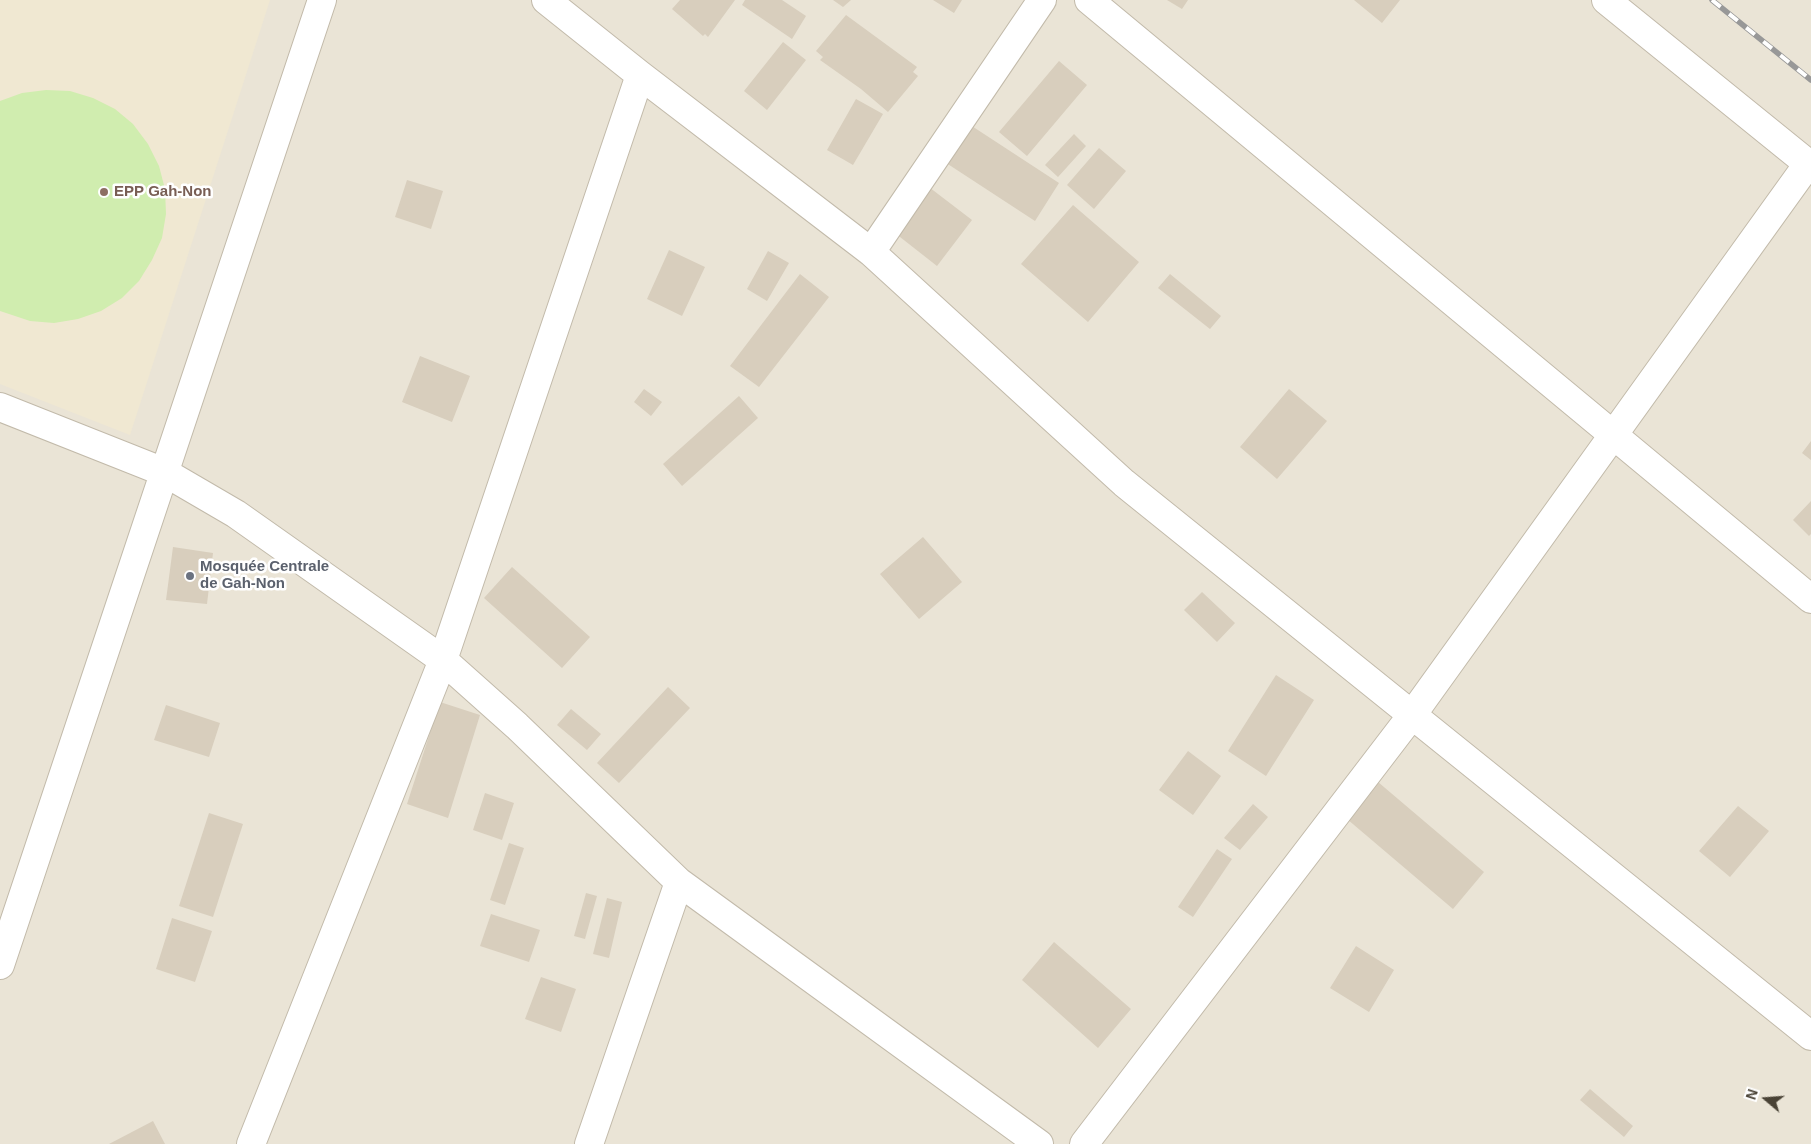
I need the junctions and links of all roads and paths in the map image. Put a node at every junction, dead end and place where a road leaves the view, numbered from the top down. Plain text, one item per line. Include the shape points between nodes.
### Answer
1 (322, 0) edge
2 (546, 0) edge
3 (1042, 0) edge
4 (1089, 0) edge
5 (1606, 0) edge
6 (640, 75) junction
7 (1810, 165) edge
8 (871, 252) junction
9 (0, 407) edge
10 (1613, 435) junction
11 (164, 472) junction
12 (1811, 599) edge
13 (443, 660) junction
14 (1412, 715) junction
15 (679, 882) junction
16 (0, 965) edge
17 (1811, 1036) edge
18 (251, 1144) edge
19 (589, 1144) edge
20 (1039, 1144) edge
21 (1084, 1144) edge

1 - 11 street
2 - 6 street
3 - 8 street
4 - 10 street
5 - 7 street
6 - 8 street
6 - 13 street
7 - 10 street
8 - 14 street via 1124,483
9 - 11 street
10 - 12 street
10 - 14 street
11 - 13 street via 236,514
11 - 16 street
13 - 15 street
13 - 18 street
14 - 17 street
14 - 21 street
15 - 19 street
15 - 20 street

